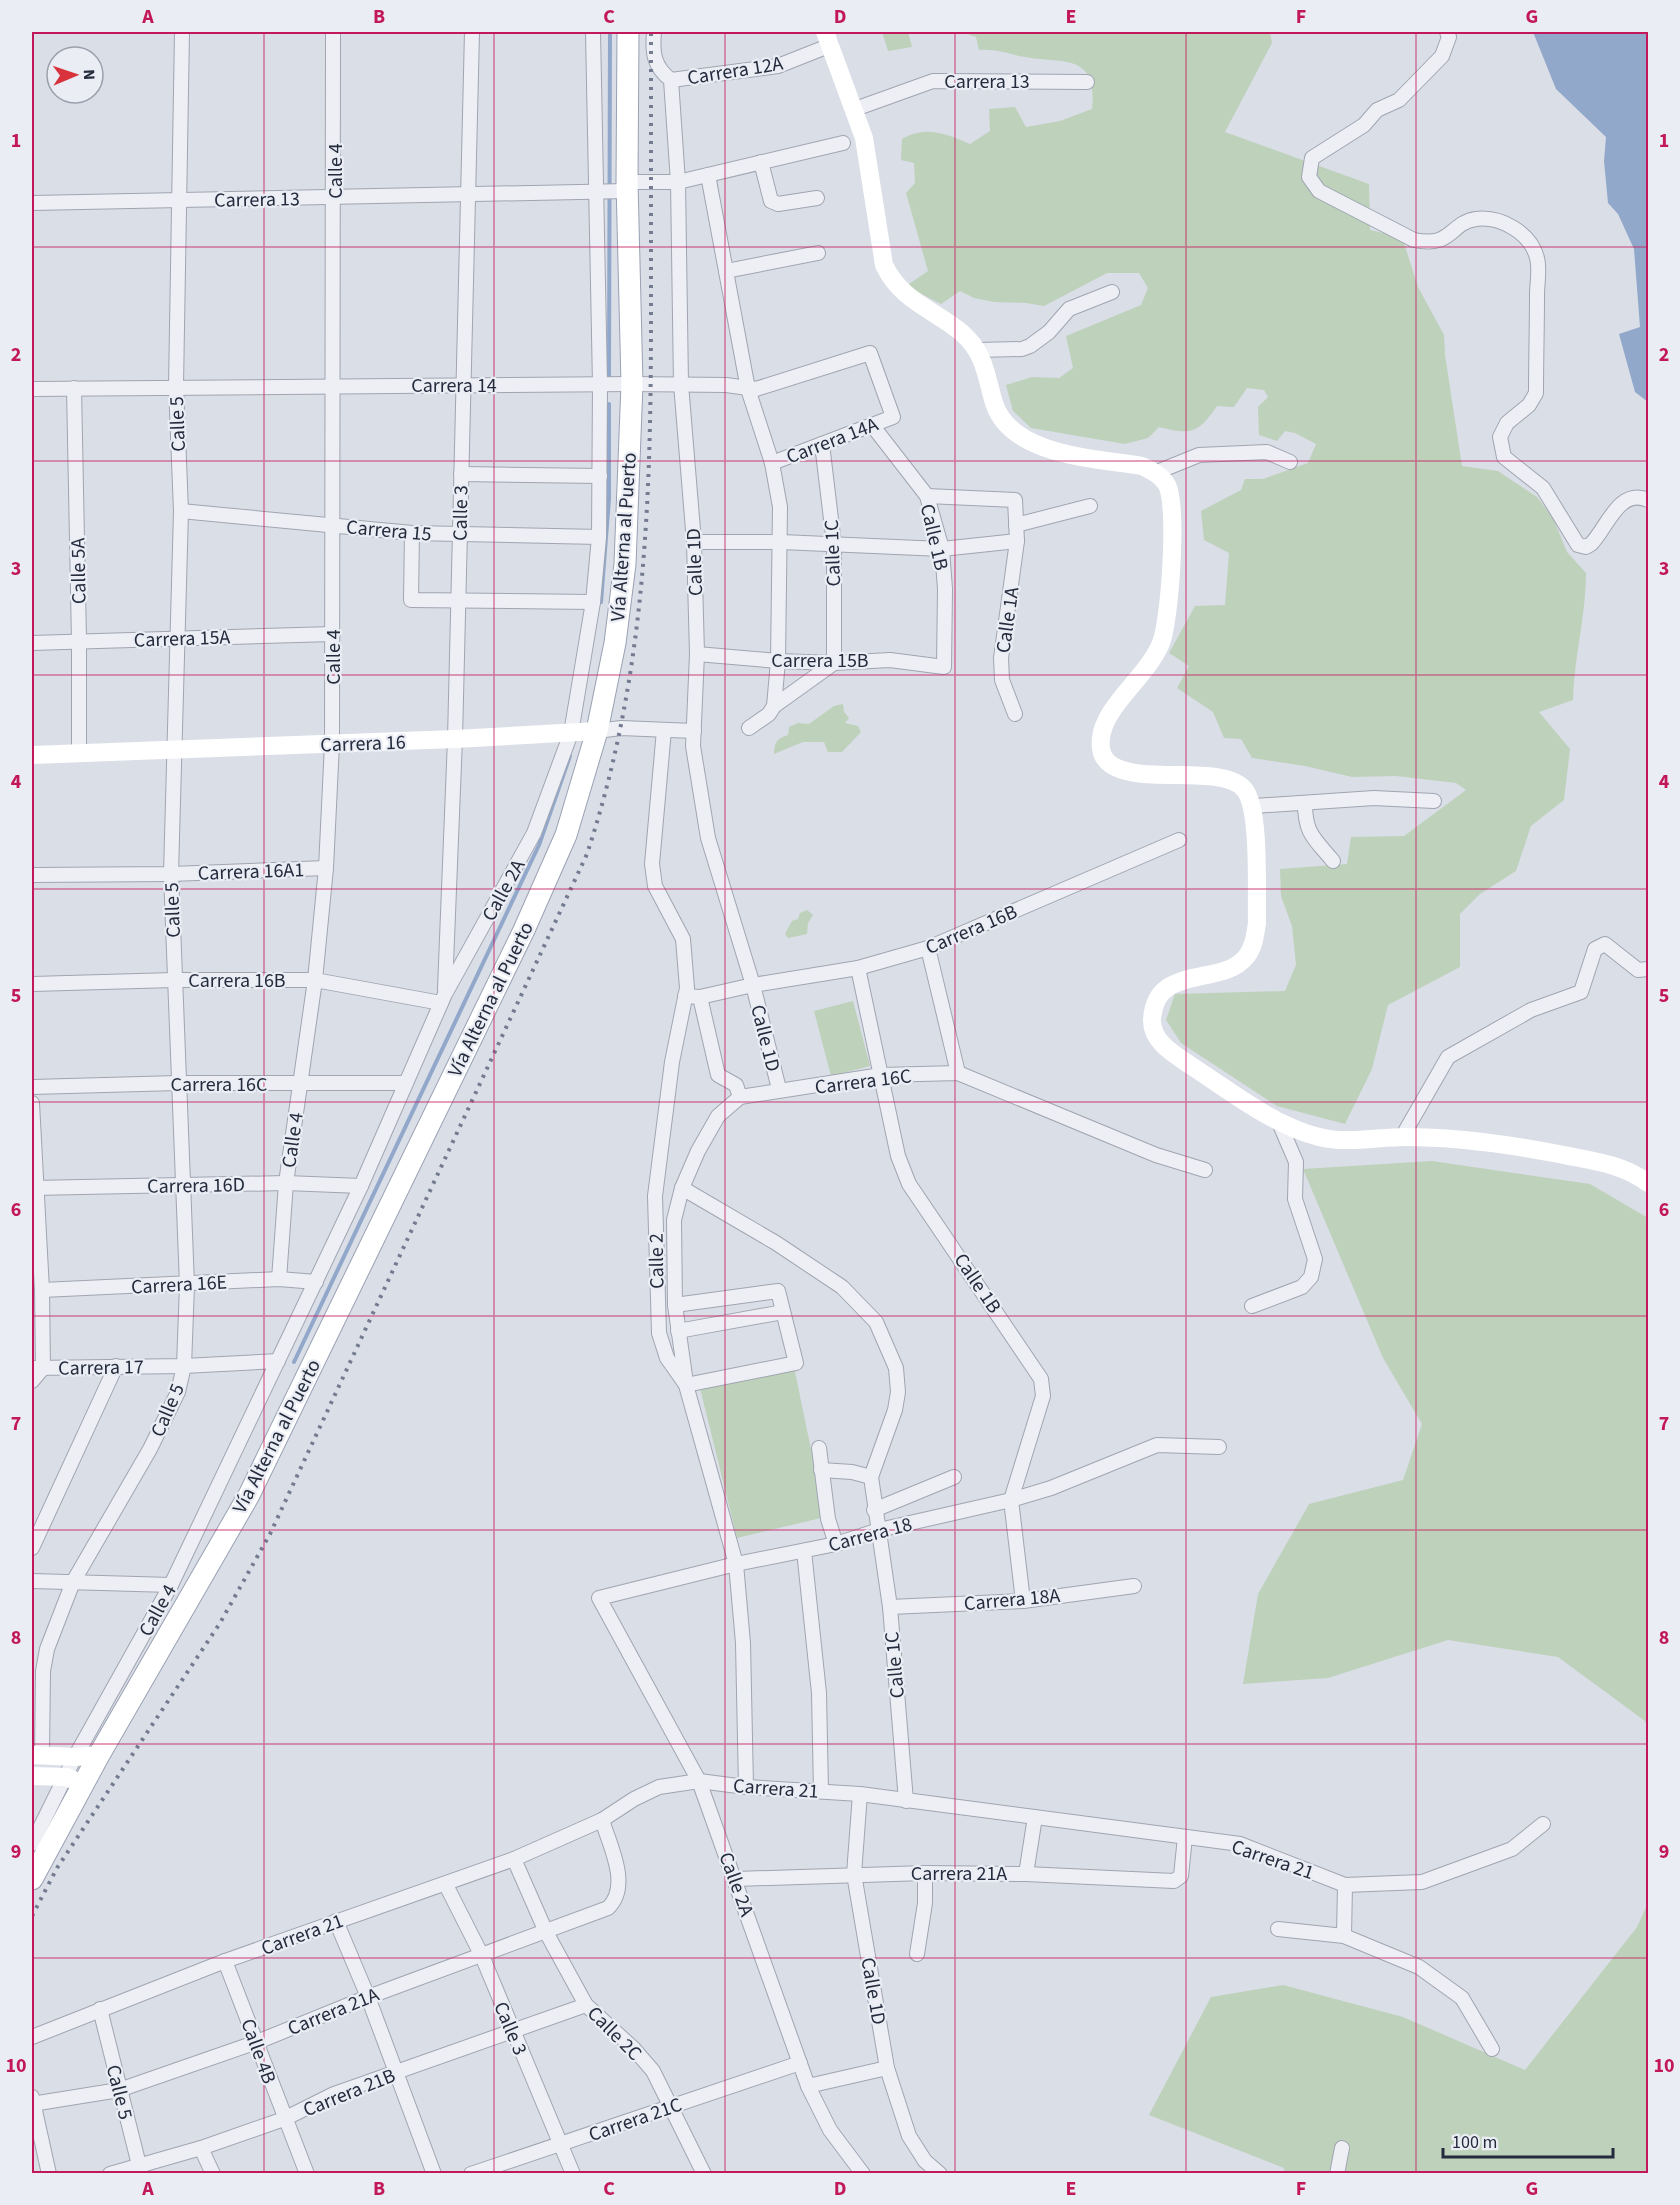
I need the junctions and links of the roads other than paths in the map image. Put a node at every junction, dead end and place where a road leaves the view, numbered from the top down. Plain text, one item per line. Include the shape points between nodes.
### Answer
1 (182, 32) edge
2 (333, 32) edge
3 (472, 32) edge
4 (592, 32) edge
5 (628, 32) edge
6 (654, 32) edge
7 (1447, 32) edge
8 (828, 38) edge
9 (671, 80) junction
10 (1087, 82) dead end
11 (855, 109) junction
12 (843, 143) dead end
13 (760, 162) junction
14 (708, 175) junction
15 (678, 182) junction
16 (613, 189) junction
17 (466, 194) junction
18 (335, 197) junction
19 (817, 198) dead end
20 (179, 200) junction
21 (32, 203) edge
22 (818, 253) dead end
23 (726, 271) junction
24 (1112, 292) dead end
25 (977, 350) junction
26 (613, 384) junction
27 (681, 384) junction
28 (176, 386) junction
29 (334, 386) junction
30 (464, 386) junction
31 (74, 388) junction
32 (32, 389) edge
33 (748, 389) junction
34 (893, 417) joint
35 (872, 425) junction
36 (822, 444) junction
37 (1290, 462) dead end
38 (772, 464) junction
39 (1157, 472) junction
40 (461, 474) junction
41 (600, 476) junction
42 (927, 496) junction
43 (1648, 500) edge
44 (1090, 506) dead end
45 (181, 511) junction
46 (334, 525) junction
47 (1016, 525) junction
48 (412, 533) junction
49 (460, 536) junction
50 (599, 537) junction
51 (1017, 540) junction
52 (694, 542) junction
53 (781, 542) junction
54 (834, 543) junction
55 (942, 549) junction
56 (458, 600) junction
57 (593, 602) junction
58 (333, 634) junction
59 (176, 638) junction
60 (80, 641) junction
61 (32, 643) edge
62 (697, 654) junction
63 (778, 661) junction
64 (834, 663) junction
65 (944, 667) joint
66 (774, 706) junction
67 (1015, 714) dead end
68 (749, 728) dead end
69 (664, 730) junction
70 (694, 731) junction
71 (582, 732) junction
72 (454, 739) junction
73 (332, 744) junction
74 (174, 750) junction
75 (79, 753) junction
76 (32, 755) edge
77 (1434, 801) dead end
78 (1305, 803) junction
79 (1254, 806) junction
80 (1179, 840) dead end
81 (1333, 861) dead end
82 (326, 868) junction
83 (171, 874) junction
84 (32, 875) edge
85 (928, 948) junction
86 (858, 968) junction
87 (1648, 969) edge
88 (174, 980) junction
89 (315, 980) junction
90 (32, 984) edge
91 (753, 985) junction
92 (693, 997) junction
93 (443, 998) junction
94 (958, 1073) junction
95 (881, 1075) junction
96 (178, 1083) junction
97 (406, 1083) junction
98 (300, 1084) junction
99 (32, 1087) edge
100 (779, 1089) junction
101 (740, 1097) junction
102 (32, 1103) edge
103 (1278, 1120) junction
104 (1402, 1137) junction
105 (1205, 1170) dead end
106 (286, 1183) junction
107 (1648, 1183) edge
108 (182, 1185) junction
109 (361, 1186) junction
110 (34, 1188) edge
111 (682, 1188) junction
112 (279, 1279) junction
113 (316, 1282) junction
114 (187, 1284) junction
115 (42, 1290) junction
116 (675, 1305) junction
117 (1252, 1306) dead end
118 (783, 1312) junction
119 (678, 1331) junction
120 (278, 1360) junction
121 (116, 1366) junction
122 (184, 1366) junction
123 (37, 1368) edge
124 (32, 1380) edge
125 (686, 1385) junction
126 (1219, 1447) dead end
127 (819, 1448) dead end
128 (821, 1470) junction
129 (871, 1477) junction
130 (954, 1477) dead end
131 (1011, 1500) junction
132 (874, 1510) junction
133 (879, 1530) junction
134 (836, 1544) junction
135 (32, 1548) edge
136 (804, 1551) junction
137 (736, 1564) junction
138 (32, 1581) edge
139 (73, 1582) junction
140 (171, 1585) junction
141 (1134, 1586) dead end
142 (599, 1598) joint
143 (1023, 1601) junction
144 (890, 1607) junction
145 (37, 1755) edge
146 (99, 1755) junction
147 (75, 1757) junction
148 (32, 1776) edge
149 (75, 1781) junction
150 (699, 1781) junction
151 (746, 1787) junction
152 (821, 1791) junction
153 (860, 1794) junction
154 (906, 1801) junction
155 (1035, 1817) junction
156 (602, 1820) junction
157 (1544, 1824) dead end
158 (1185, 1837) junction
159 (32, 1844) edge
160 (514, 1858) junction
161 (925, 1873) junction
162 (854, 1874) junction
163 (1026, 1874) junction
164 (32, 1879) edge
165 (735, 1879) junction
166 (446, 1884) junction
167 (1345, 1885) junction
168 (336, 1921) junction
169 (1278, 1929) dead end
170 (546, 1932) junction
171 (1344, 1936) junction
172 (917, 1954) dead end
173 (482, 1956) junction
174 (225, 1961) junction
175 (368, 1997) junction
176 (586, 2005) junction
177 (100, 2009) junction
178 (511, 2029) junction
179 (32, 2037) edge
180 (257, 2042) junction
181 (1492, 2049) dead end
182 (800, 2063) junction
183 (887, 2068) junction
184 (395, 2074) junction
185 (808, 2086) junction
186 (119, 2090) junction
187 (32, 2101) edge
188 (671, 2106) junction
189 (284, 2119) junction
190 (561, 2145) junction
191 (201, 2148) junction
192 (1342, 2148) dead end
193 (503, 2169) edge
194 (140, 2170) edge
195 (49, 2174) edge
196 (110, 2174) edge
197 (213, 2174) edge
198 (307, 2174) edge
199 (434, 2174) edge
200 (471, 2174) edge
201 (573, 2174) edge
202 (704, 2174) edge
203 (863, 2174) edge
204 (940, 2174) edge
205 (1337, 2174) edge

1 - 20 street, Calle 5
2 - 18 street, Calle 4
3 - 17 street, Calle 3
4 - 16 street, Calle 2A
5 - 16 main road, Vía Alterna al Puerto
6 - 9 street via 654,60
7 - 43 street via 1442,56 1400,100 1377,110 1364,125 1312,158 1309,177 1319,191 1414,240 1442,241 1470,220 1483,219 1510,226 1527,237 1537,259 1536,393 1529,405 1507,423 1500,437 1504,458 1543,488 1578,545 1592,544 1615,509 1633,498
8 - 9 street, Carrera 12A via 777,66
8 - 11 street
9 - 15 street, Calle 1D
10 - 11 street, Carrera 13 via 933,81
11 - 25 street via 864,138 884,264 893,283 962,333
12 - 13 street, Carrera 13
13 - 14 street, Carrera 13
13 - 19 street via 771,201 778,204
14 - 15 street, Carrera 13
14 - 23 street
15 - 16 street, Carrera 13
15 - 27 street, Calle 1D
16 - 17 street, Carrera 13
16 - 26 main road, Vía Alterna al Puerto
16 - 26 street, Calle 2A via 598,216
17 - 18 street, Carrera 13
17 - 30 street, Calle 3
18 - 20 street, Carrera 13
18 - 29 street, Calle 4
20 - 21 street, Carrera 13
20 - 28 street, Calle 5
22 - 23 street
23 - 33 street
24 - 25 street via 1069,309 1030,346
25 - 39 street via 1002,422 1019,436 1049,449
26 - 27 street, Carrera 14
26 - 30 street, Carrera 14
26 - 41 street, Calle 2A
26 - 71 main road, Vía Alterna al Puerto via 625,564 615,643
27 - 33 street, Carrera 14
27 - 52 street, Calle 1D
28 - 29 street, Carrera 14
28 - 31 street, Carrera 14
28 - 45 street, Calle 5
29 - 30 street, Carrera 14
29 - 46 street, Calle 4
30 - 40 street, Calle 3
31 - 32 street, Carrera 14
31 - 60 street, Calle 5A
33 - 34 street, Carrera 14 via 870,353
33 - 38 street
34 - 35 street, Carrera 14A
35 - 36 street, Carrera 14A
35 - 42 street, Calle 1B
36 - 38 street, Carrera 14A
36 - 54 street, Calle 1C
37 - 39 street via 1267,452 1199,454
38 - 53 street via 780,507
39 - 79 street via 1167,485 1172,503 1172,567 1162,641 1145,672 1102,726 1103,754 1114,766 1134,775 1231,779 1244,789
40 - 41 street
40 - 49 street, Calle 3
41 - 50 street, Calle 2A
42 - 47 street, Calle 1A via 1015,500
42 - 55 street, Calle 1B
44 - 47 street
45 - 46 street, Carrera 15
45 - 59 street, Calle 5
46 - 48 street, Carrera 15
46 - 58 street, Calle 4
47 - 51 street, Calle 1A
48 - 49 street, Carrera 15
48 - 56 street via 411,600
49 - 50 street, Carrera 15
49 - 56 street, Calle 3
50 - 57 street, Calle 2A
51 - 55 street
51 - 67 street, Calle 1A via 1001,658 1002,680
52 - 53 street
52 - 62 street, Calle 1D
53 - 54 street
53 - 63 street
54 - 55 street
54 - 64 street, Calle 1C
55 - 65 street, Calle 1B
56 - 57 street
56 - 72 street, Calle 3
57 - 71 street, Calle 2A
58 - 59 street, Carrera 15A
58 - 73 street, Calle 4
59 - 60 street, Carrera 15A
59 - 74 street, Calle 5
60 - 61 street, Carrera 15A
60 - 75 street, Calle 5A
62 - 63 street, Carrera 15B
62 - 70 street, Calle 1D
63 - 64 street, Carrera 15B
63 - 66 street
64 - 65 street, Carrera 15B via 890,660
64 - 66 street
66 - 68 street
69 - 70 street, Carrera 16
69 - 71 street, Carrera 16 via 621,728
69 - 92 street, Calle 2 via 652,864 656,886 683,939 687,988
70 - 91 street, Calle 1D via 708,838
71 - 72 street, Carrera 16
71 - 93 street, Calle 2A via 534,833
71 - 146 main road, Vía Alterna al Puerto via 566,835 519,940 249,1495
72 - 73 street, Carrera 16
72 - 93 street, Calle 3
73 - 74 street, Carrera 16
73 - 82 street, Calle 4
74 - 75 street, Carrera 16
74 - 83 street, Calle 5
75 - 76 street, Carrera 16
77 - 78 street via 1374,798
78 - 79 street
78 - 81 street via 1308,831
79 - 103 street via 1254,942 1245,958 1233,967 1188,978 1165,989 1155,1001 1152,1022 1156,1037 1167,1049
80 - 85 street, Carrera 16B
82 - 83 street, Carrera 16A1
82 - 89 street, Calle 4
83 - 84 street, Carrera 16A1
83 - 88 street, Calle 5
85 - 86 street, Carrera 16B
85 - 94 street
86 - 91 street, Carrera 16B
86 - 95 street, Calle 1B
87 - 104 street via 1638,970 1615,950 1599,945 1581,992 1531,1010 1448,1057
88 - 89 street, Carrera 16B
88 - 90 street, Carrera 16B
88 - 96 street, Calle 5
89 - 93 street, Carrera 16B
89 - 98 street, Calle 4
91 - 92 street, Carrera 16B
91 - 100 street, Calle 1D
92 - 101 street via 718,1075 738,1088
92 - 125 street, Calle 2 via 672,1062 655,1196 659,1334 667,1358
93 - 97 street, Calle 2A
94 - 95 street, Carrera 16C
94 - 105 street, Carrera 16C via 1156,1155
95 - 100 street, Carrera 16C
95 - 131 street, Calle 1B via 898,1156 909,1184 1041,1378 1043,1396
96 - 98 street, Carrera 16C
96 - 99 street, Carrera 16C
96 - 108 street, Calle 5
97 - 98 street, Carrera 16C
97 - 109 street, Calle 2A
98 - 106 street, Calle 4
100 - 101 street, Carrera 16C
101 - 111 street, Carrera 16C via 718,1116
102 - 110 street
103 - 104 street via 1320,1137
103 - 117 street via 1296,1162 1298,1215 1315,1258 1311,1276 1302,1287
104 - 107 street via 1491,1141 1614,1164
106 - 108 street, Carrera 16D
106 - 109 street, Carrera 16D
106 - 112 street, Calle 4
108 - 110 street, Carrera 16D
108 - 114 street, Calle 5
109 - 113 street, Calle 2A
110 - 115 street
111 - 116 street, Carrera 16C via 674,1220
111 - 129 street via 842,1287 876,1322 896,1368 898,1392 896,1410
112 - 113 street, Carrera 16E
112 - 114 street, Carrera 16E
113 - 120 street, Calle 2A
114 - 115 street, Carrera 16E
114 - 122 street, Calle 5
115 - 123 street
116 - 118 street via 778,1291
116 - 119 street, Carrera 16C
118 - 119 street
118 - 125 street via 796,1363
119 - 125 street, Carrera 16C
120 - 122 street, Carrera 17
120 - 140 street, Calle 4
121 - 122 street, Carrera 17
121 - 123 street, Carrera 17
121 - 135 street
122 - 139 street, Calle 5 via 178,1392 150,1449
123 - 124 street
125 - 137 street, Calle 2
126 - 131 street, Carrera 18 via 1157,1445
127 - 128 street
128 - 129 street
128 - 134 street
129 - 132 street, Calle 1C
130 - 132 street
131 - 133 street, Carrera 18
131 - 143 street, Calle 1B
132 - 133 street, Calle 1C
133 - 134 street, Carrera 18
133 - 144 street, Calle 1C
134 - 136 street, Carrera 18
136 - 137 street, Carrera 18
136 - 152 street via 819,1693
137 - 142 street, Carrera 18
137 - 151 street, Calle 2 via 743,1643
138 - 139 street
139 - 140 street
139 - 145 street, Calle 5 via 47,1649
140 - 147 street, Calle 4
141 - 143 street, Carrera 18A
142 - 150 street, Calle 2A
143 - 144 street, Carrera 18A
144 - 154 street, Calle 1C
145 - 147 street
146 - 147 street
146 - 149 main road, Vía Alterna al Puerto
147 - 149 street
148 - 149 street
149 - 159 street
149 - 164 main road, Vía Alterna al Puerto
150 - 151 street, Carrera 21
150 - 156 street, Carrera 21 via 659,1787 634,1798
150 - 165 street, Calle 2A
151 - 152 street, Carrera 21
152 - 153 street, Carrera 21
153 - 154 street, Carrera 21
153 - 162 street, Calle 1D
154 - 155 street, Carrera 21
155 - 158 street, Carrera 21
155 - 163 street
156 - 160 street, Carrera 21
156 - 170 street, Carrera 21A via 619,1878 614,1903
157 - 167 street, Carrera 21 via 1512,1849 1422,1882
158 - 163 street, Carrera 21A via 1181,1876 1174,1881
158 - 167 street, Carrera 21 via 1240,1844
160 - 166 street, Carrera 21
160 - 170 street, Calle 2C
161 - 162 street, Carrera 21A
161 - 163 street, Carrera 21A
161 - 172 street
162 - 165 street, Carrera 21A
162 - 183 street, Calle 1D
165 - 182 street, Calle 2A
166 - 168 street, Carrera 21
166 - 173 street, Calle 3
167 - 171 street
168 - 174 street, Carrera 21
168 - 175 street
169 - 171 street
170 - 173 street, Carrera 21A
170 - 176 street, Calle 2C
171 - 181 street via 1419,1967 1462,1998
173 - 175 street, Carrera 21A
173 - 178 street, Calle 3
174 - 177 street, Carrera 21
174 - 180 street, Calle 4B
175 - 180 street, Carrera 21A
175 - 184 street
176 - 178 street, Carrera 21B
176 - 188 street, Calle 2C via 634,2049 652,2071
177 - 179 street, Carrera 21
177 - 186 street, Calle 5
178 - 184 street, Carrera 21B
178 - 190 street, Calle 3
180 - 186 street, Carrera 21A
180 - 189 street, Calle 4B
182 - 185 street, Calle 2A
182 - 188 street, Carrera 21C
183 - 185 street
183 - 204 street, Calle 1D via 909,2136
184 - 189 street, Carrera 21B via 334,2094
184 - 199 street
185 - 203 street, Calle 2A via 830,2130
186 - 187 street, Carrera 21A
186 - 194 street, Calle 5
187 - 195 street
188 - 190 street, Carrera 21C
188 - 202 street, Calle 2C
189 - 191 street, Carrera 21B
189 - 198 street, Calle 4B
190 - 193 street, Carrera 21C
190 - 201 street, Calle 3
191 - 194 street, Carrera 21B
191 - 197 street
192 - 205 street
193 - 200 street, Carrera 21C
194 - 196 street, Carrera 21B

